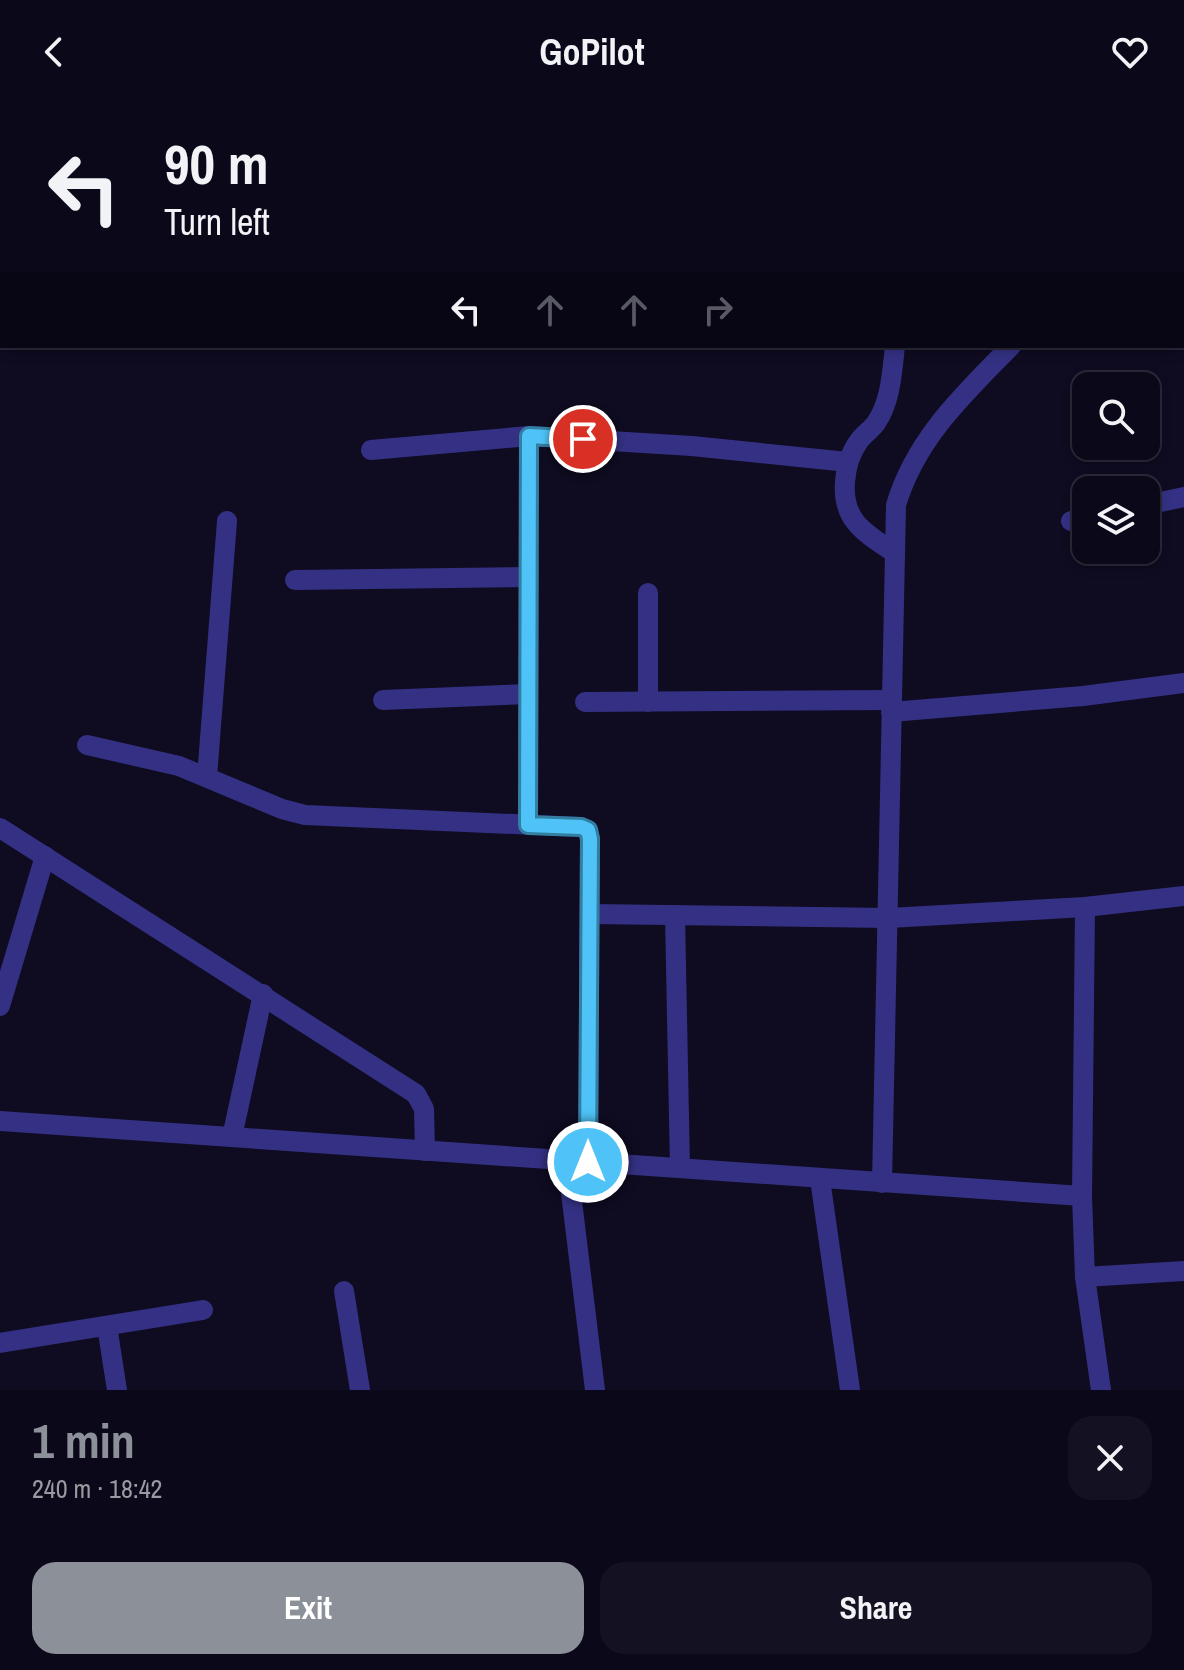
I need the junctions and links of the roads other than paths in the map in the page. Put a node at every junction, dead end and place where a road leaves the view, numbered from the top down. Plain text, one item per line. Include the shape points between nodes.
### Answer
1 (895, 348) edge
2 (1009, 348) edge
3 (529, 436) junction
4 (371, 450) dead end
5 (848, 462) junction
6 (1184, 497) edge
7 (1160, 502) edge
8 (227, 521) dead end
9 (895, 553) junction
10 (528, 577) junction
11 (295, 580) dead end
12 (648, 593) dead end
13 (1184, 683) edge
14 (528, 694) junction
15 (383, 700) dead end
16 (585, 702) dead end
17 (648, 702) junction
18 (891, 706) junction
19 (87, 745) dead end
20 (207, 777) junction
21 (528, 825) junction
22 (0, 828) edge
23 (45, 856) junction
24 (1184, 896) edge
25 (1085, 907) junction
26 (590, 914) junction
27 (675, 915) junction
28 (889, 918) junction
29 (263, 994) junction
30 (0, 1006) edge
31 (0, 1121) edge
32 (232, 1137) junction
33 (425, 1151) junction
34 (567, 1160) junction
35 (588, 1162) junction
36 (680, 1168) junction
37 (820, 1179) junction
38 (882, 1183) junction
39 (1082, 1196) junction
40 (1184, 1271) edge
41 (1085, 1277) junction
42 (344, 1291) dead end
43 (203, 1310) dead end
44 (107, 1326) junction
45 (0, 1343) edge
46 (117, 1390) edge
47 (360, 1390) edge
48 (595, 1390) edge
49 (850, 1390) edge
50 (1101, 1390) edge

1 - 5 street via 890,391 876,423
2 - 9 street via 917,452 896,505
3 - 4 street
3 - 5 street
3 - 10 street
5 - 9 street via 845,508 865,533
6 - 7 street
8 - 20 street
9 - 18 street
10 - 11 street
10 - 14 street
12 - 17 street
13 - 18 street via 1083,696
14 - 15 street
14 - 21 street
16 - 17 street
17 - 18 street
18 - 28 street
19 - 20 street
20 - 21 street via 305,815
21 - 26 street via 588,830
22 - 23 street
23 - 29 street
23 - 30 street
24 - 25 street
25 - 28 street
25 - 39 street
26 - 27 street
26 - 35 street
27 - 28 street
27 - 36 street
28 - 38 street
29 - 32 street
29 - 33 street via 416,1094 424,1109
31 - 32 street
32 - 33 street
33 - 34 street
34 - 35 street
34 - 48 street
35 - 36 street
36 - 37 street
37 - 38 street
37 - 49 street
38 - 39 street
39 - 41 street
40 - 41 street
41 - 50 street
42 - 47 street
43 - 44 street
44 - 45 street
44 - 46 street

